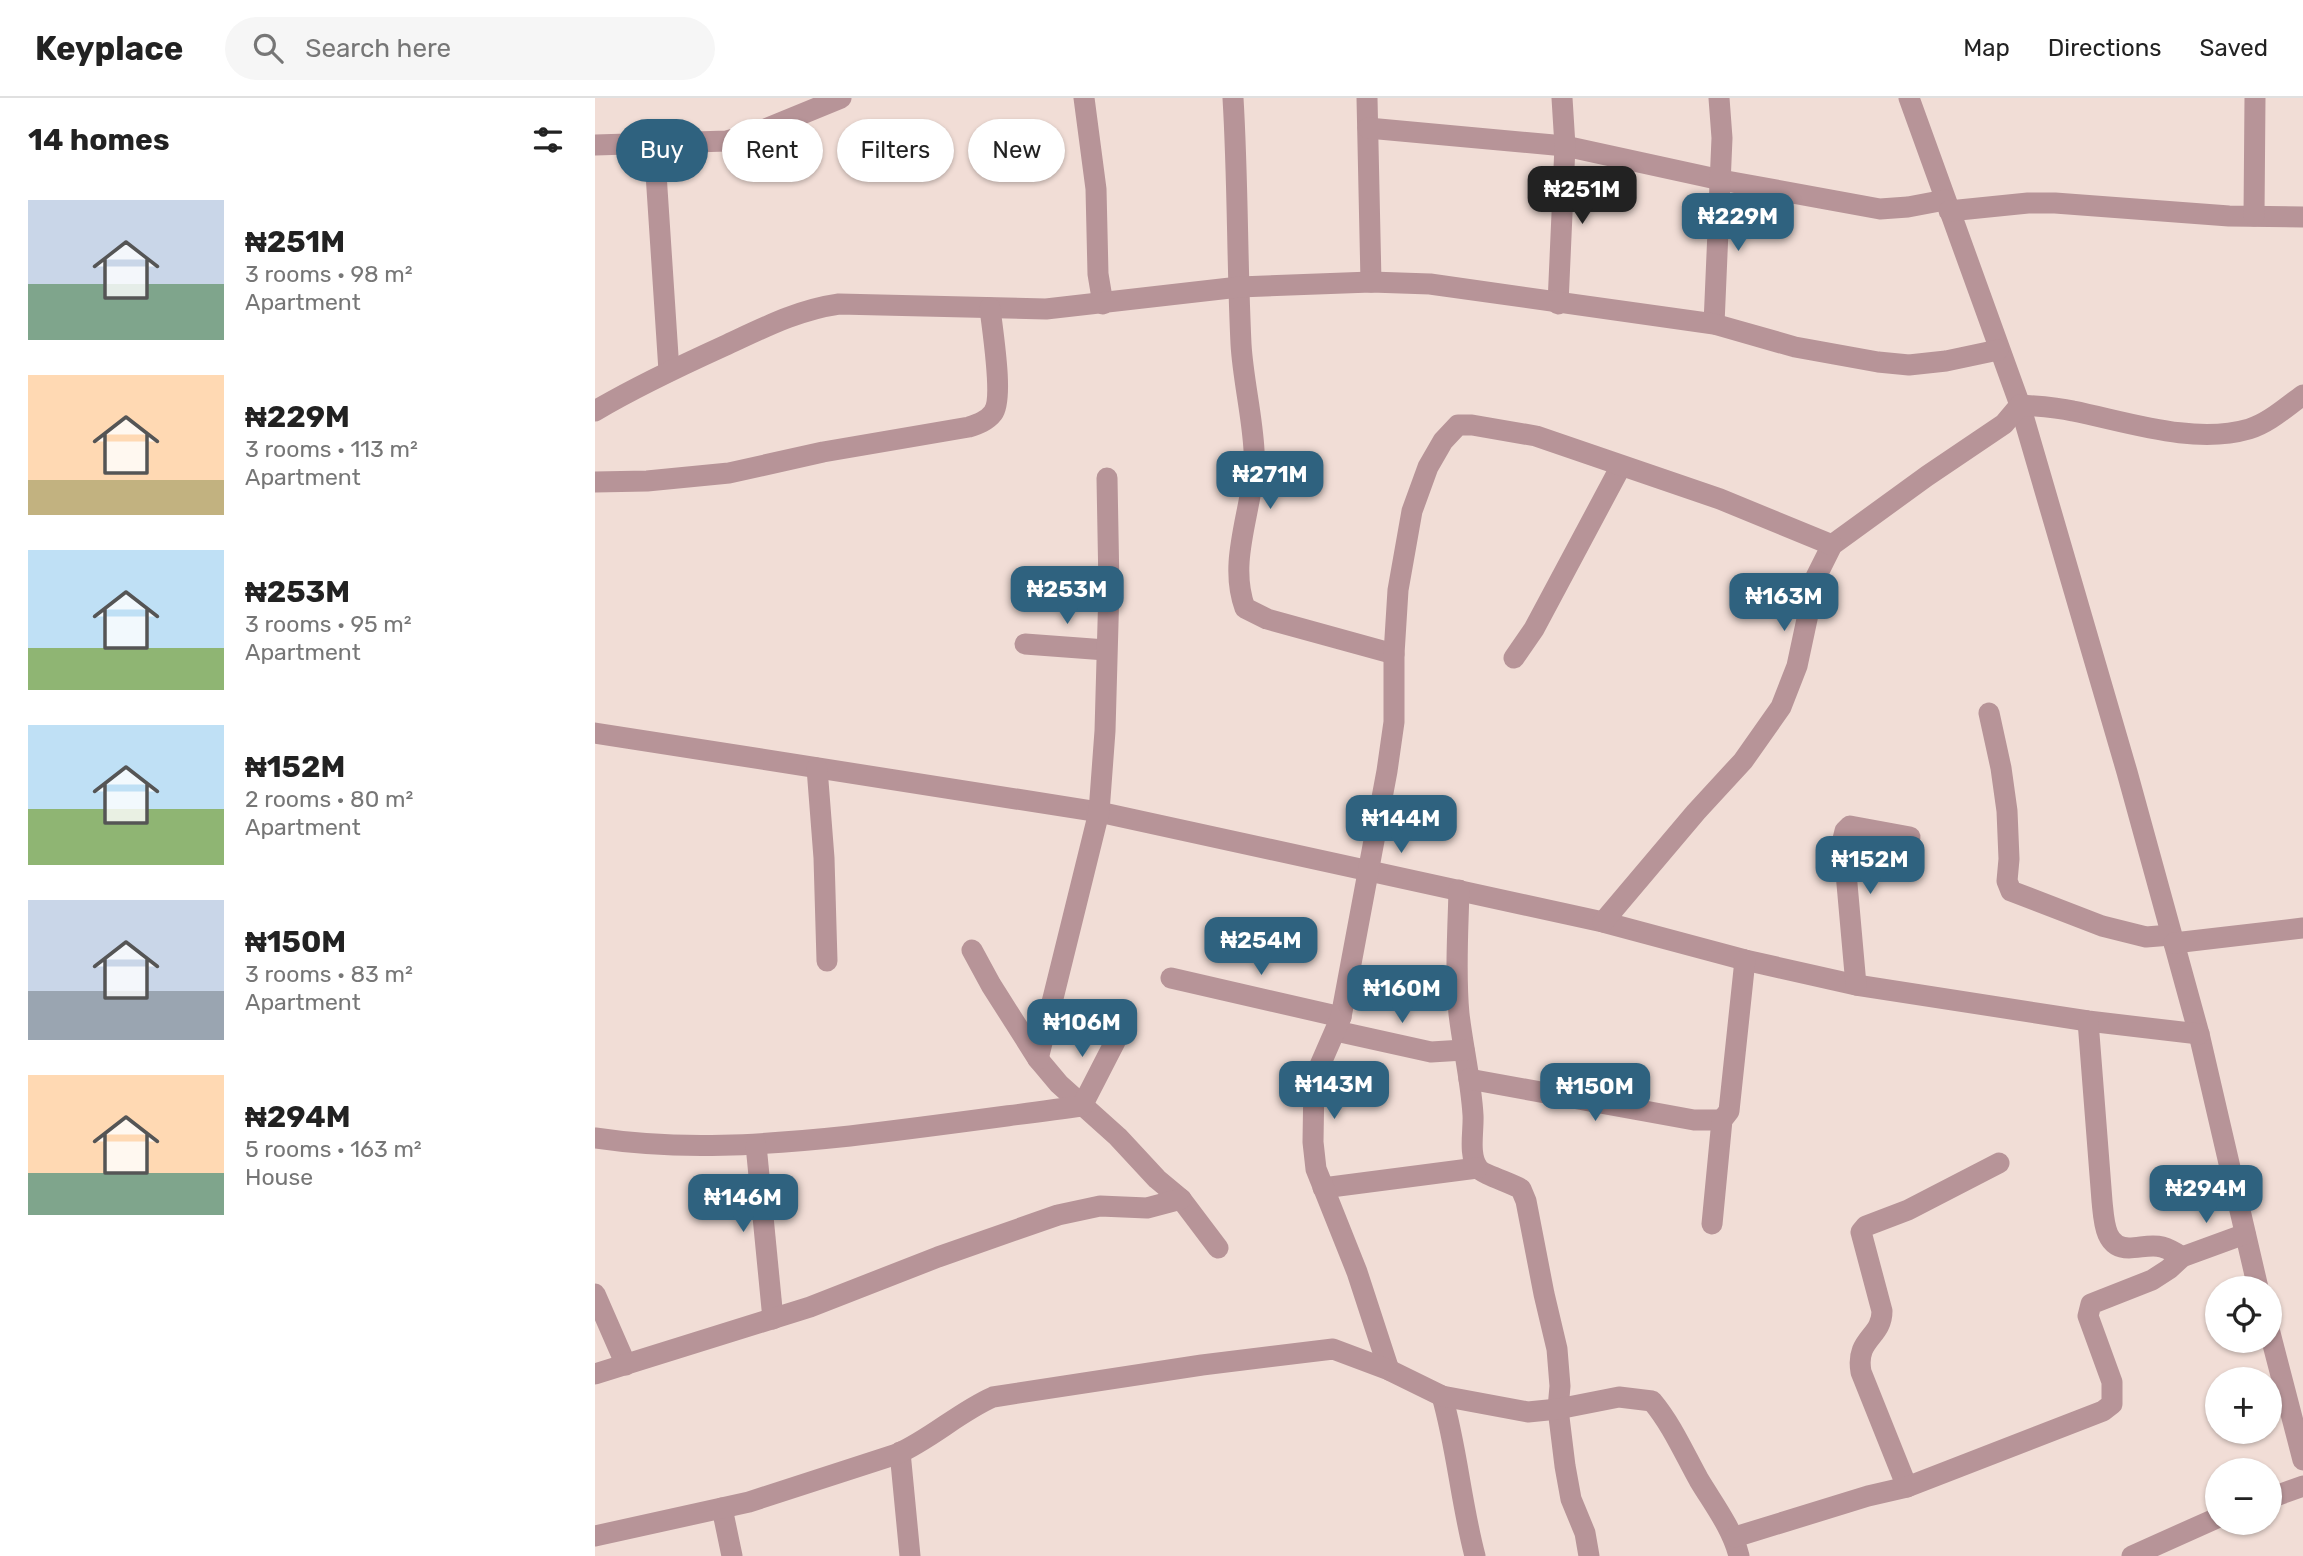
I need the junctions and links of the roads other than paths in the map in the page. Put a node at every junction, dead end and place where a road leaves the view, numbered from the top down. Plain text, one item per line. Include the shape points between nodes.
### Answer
1 (841, 98) edge
2 (1084, 98) edge
3 (1233, 98) edge
4 (1367, 98) edge
5 (1562, 98) edge
6 (1719, 98) edge
7 (1909, 98) edge
8 (2255, 98) edge
9 (1368, 128) junction
10 (708, 142) edge
11 (616, 144) edge
12 (595, 145) edge
13 (1565, 146) junction
14 (1721, 180) junction
15 (657, 182) edge
16 (1947, 205) junction
17 (2254, 216) junction
18 (2303, 217) edge
19 (1371, 282) junction
20 (1239, 287) junction
21 (1103, 304) junction
22 (1558, 304) junction
23 (990, 308) junction
24 (1714, 324) junction
25 (1998, 350) junction
26 (669, 371) junction
27 (2303, 394) edge
28 (2020, 405) junction
29 (595, 411) edge
30 (1621, 466) junction
31 (1107, 478) dead end
32 (595, 482) edge
33 (1832, 545) junction
34 (1025, 643) dead end
35 (1106, 650) junction
36 (1394, 654) junction
37 (1514, 658) dead end
38 (1989, 713) dead end
39 (595, 733) edge
40 (817, 768) junction
41 (1099, 812) junction
42 (1910, 837) dead end
43 (1369, 870) junction
44 (1459, 890) junction
45 (1603, 922) junction
46 (2303, 928) edge
47 (2173, 939) junction
48 (972, 950) dead end
49 (1745, 960) junction
50 (827, 961) dead end
51 (1171, 978) dead end
52 (1856, 985) junction
53 (2088, 1021) junction
54 (1338, 1024) junction
55 (1120, 1032) dead end
56 (2199, 1034) junction
57 (1464, 1050) junction
58 (1038, 1059) junction
59 (1469, 1079) junction
60 (1082, 1106) junction
61 (1722, 1120) junction
62 (595, 1138) edge
63 (755, 1145) junction
64 (1999, 1163) dead end
65 (1477, 1168) junction
66 (1323, 1188) junction
67 (1181, 1199) junction
68 (1712, 1224) dead end
69 (2245, 1234) junction
70 (1218, 1248) dead end
71 (2182, 1256) junction
72 (2255, 1276) edge
73 (595, 1294) edge
74 (773, 1319) junction
75 (2276, 1353) edge
76 (626, 1365) junction
77 (1389, 1370) junction
78 (595, 1374) edge
79 (1442, 1396) junction
80 (1558, 1409) junction
81 (2299, 1433) edge
82 (900, 1452) junction
83 (2303, 1460) edge
84 (2303, 1486) edge
85 (1907, 1487) junction
86 (2282, 1494) edge
87 (722, 1508) junction
88 (2205, 1523) edge
89 (595, 1536) edge
90 (1737, 1547) edge
91 (732, 1556) edge
92 (910, 1556) edge
93 (1475, 1556) edge
94 (1589, 1556) edge
95 (2131, 1556) edge

1 - 10 street via 753,134
2 - 21 street via 1096,189
3 - 20 street
4 - 9 street
5 - 13 street
6 - 14 street
7 - 16 street
8 - 17 street
9 - 13 street
9 - 19 street
11 - 12 street
13 - 14 street
13 - 22 street
14 - 16 street via 1880,209
14 - 24 street
15 - 26 street
16 - 17 street via 2028,203
16 - 25 street
17 - 18 street
19 - 20 street
19 - 22 street via 1430,284
20 - 21 street
20 - 36 street via 1241,347 1254,450 1239,578 1245,608 1267,619
21 - 23 street
22 - 24 street
23 - 26 street via 839,304 811,308
23 - 32 street via 998,396 995,411 984,422 729,473
24 - 25 street via 1795,347 1899,364 1946,361
25 - 28 street
26 - 29 street
27 - 28 street via 2275,416 2223,434 2164,430 2070,410
28 - 33 street via 2004,424
28 - 47 street
30 - 33 street via 1720,499
30 - 36 street via 1536,436 1458,425 1429,467 1412,511 1398,590
30 - 37 street
31 - 35 street
33 - 45 street via 1816,577 1797,666 1781,707 1743,761
34 - 35 street
35 - 41 street
36 - 43 street via 1394,722
38 - 47 street via 2007,811 2011,891 2102,926
39 - 40 street
40 - 41 street
40 - 50 street
41 - 43 street
41 - 58 street
42 - 52 street via 1850,826 1845,831
43 - 44 street
43 - 54 street
44 - 45 street
44 - 57 street via 1457,974
45 - 49 street
46 - 47 street
47 - 56 street
48 - 58 street
49 - 52 street
49 - 61 street via 1729,1111
51 - 54 street
52 - 53 street
53 - 56 street
53 - 71 street via 2105,1227 2117,1247 2162,1247
54 - 57 street via 1431,1052
54 - 66 street via 1314,1079 1313,1142
55 - 60 street
56 - 69 street
57 - 59 street
58 - 60 street
59 - 61 street via 1694,1120
59 - 65 street
60 - 63 street
60 - 67 street
61 - 68 street
62 - 63 street
63 - 74 street
64 - 85 street via 1861,1232 1882,1319 1861,1348 1859,1364
65 - 66 street
65 - 80 street via 1521,1189 1526,1201 1557,1349
66 - 77 street
67 - 70 street
67 - 74 street via 1147,1208 1100,1206 1058,1215
69 - 71 street
69 - 72 street
71 - 85 street via 2152,1280 2088,1309 2112,1382 2112,1404
73 - 76 street
74 - 76 street
75 - 81 street
76 - 78 street
77 - 79 street
77 - 82 street via 1333,1349 1007,1394 979,1404
79 - 80 street via 1528,1412
79 - 93 street
80 - 90 street via 1619,1396 1652,1401
80 - 94 street via 1571,1499
81 - 83 street
82 - 87 street
82 - 92 street
84 - 86 street
85 - 90 street via 1867,1496
87 - 89 street
87 - 91 street
88 - 95 street

